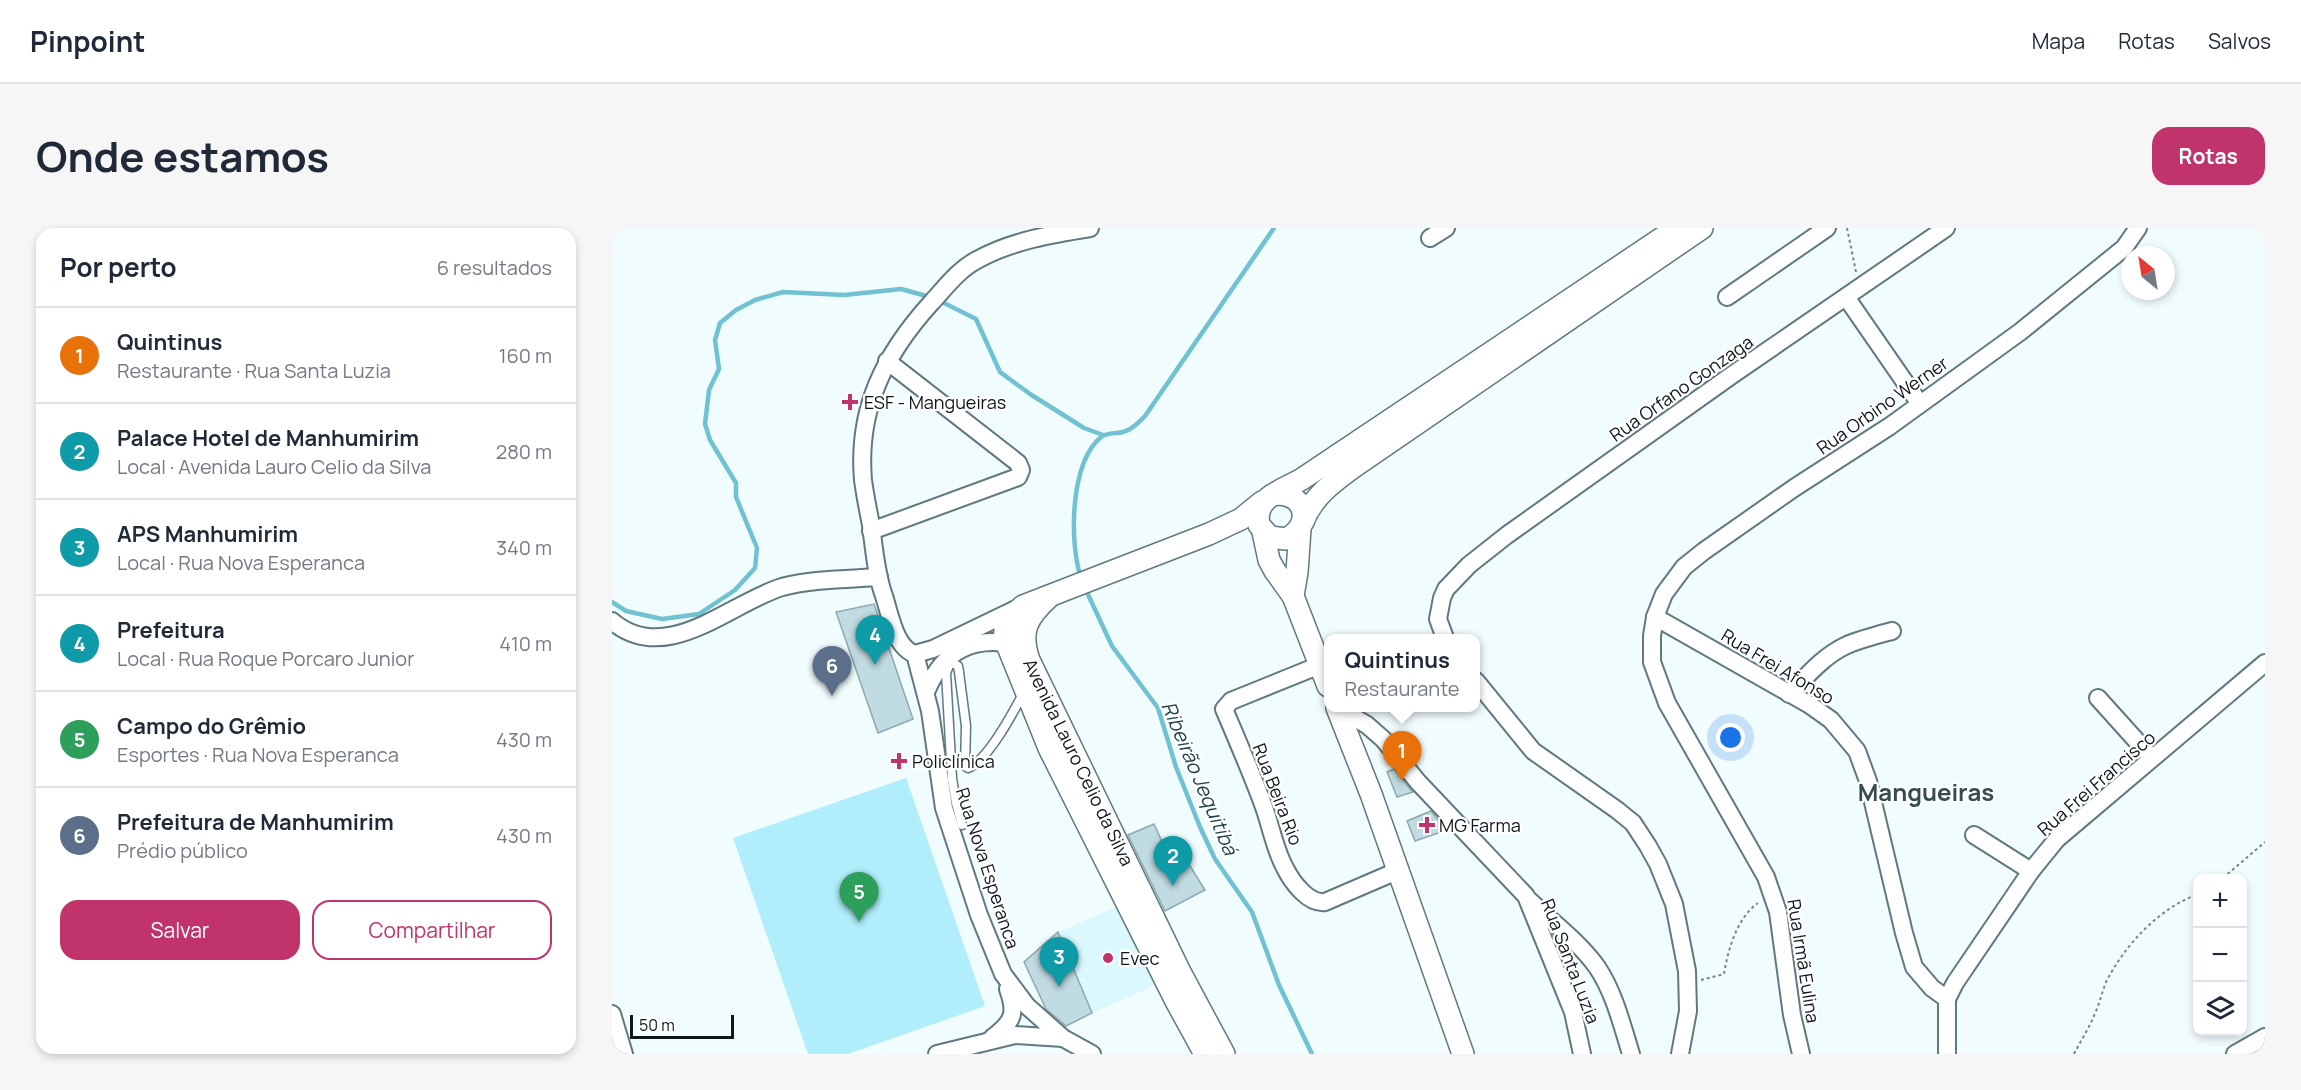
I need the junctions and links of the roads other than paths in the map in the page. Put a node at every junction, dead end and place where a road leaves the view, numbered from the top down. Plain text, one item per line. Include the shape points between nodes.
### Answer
1 (1090, 228) edge
2 (1446, 228) edge
3 (1677, 228) edge
4 (1702, 228) edge
5 (1827, 228) edge
6 (1946, 228) edge
7 (2138, 228) edge
8 (1430, 238) dead end
9 (1852, 292) junction
10 (1727, 297) dead end
11 (887, 361) junction
12 (1920, 404) junction
13 (1267, 499) junction
14 (1301, 525) junction
15 (872, 531) junction
16 (1262, 531) junction
17 (1209, 534) junction
18 (879, 577) junction
19 (1057, 592) junction
20 (1293, 596) junction
21 (1023, 606) junction
22 (1655, 617) junction
23 (612, 621) edge
24 (1892, 631) dead end
25 (1443, 634) edge
26 (1015, 644) junction
27 (951, 652) junction
28 (915, 654) junction
29 (2265, 664) edge
30 (1320, 665) junction
31 (1324, 674) edge
32 (1480, 686) edge
33 (1025, 690) junction
34 (926, 692) junction
35 (1789, 694) junction
36 (2098, 698) dead end
37 (1339, 712) edge
38 (1344, 712) edge
39 (1058, 743) junction
40 (2152, 758) junction
41 (962, 825) dead end
42 (1974, 835) dead end
43 (1397, 871) junction
44 (2031, 871) junction
45 (1526, 896) junction
46 (1003, 974) junction
47 (1185, 999) junction
48 (1947, 999) junction
49 (612, 1014) edge
50 (2265, 1037) edge
51 (1063, 1038) junction
52 (989, 1040) junction
53 (624, 1054) edge
54 (937, 1054) edge
55 (1092, 1054) edge
56 (1205, 1054) edge
57 (1224, 1054) edge
58 (1462, 1054) edge
59 (1582, 1054) edge
60 (1631, 1054) edge
61 (1680, 1054) edge
62 (1801, 1054) edge
63 (1947, 1054) edge
64 (2235, 1054) edge

1 - 11 street via 1004,248 976,260 921,314
2 - 8 street
3 - 13 street
4 - 14 street via 1355,466 1320,494
5 - 10 street
6 - 9 street, Rua Orfano Gonzaga
7 - 12 street, Rua Orbino Werner via 2124,248 2020,332
9 - 12 street
9 - 25 street, Rua Orfano Gonzaga via 1469,565 1442,598 1438,619
11 - 15 street via 865,421 863,479
11 - 15 street via 1018,463 1021,470 1018,477
12 - 22 street, Rua Orbino Werner via 1704,551 1674,579
13 - 14 street via 1280,494 1296,499 1301,505
13 - 16 street via 1257,518
13 - 17 street via 1241,519
14 - 16 street via 1286,539 1270,537
14 - 20 street
15 - 18 street
16 - 17 street
16 - 20 street via 1275,571
17 - 19 street
18 - 23 street via 781,587 713,622 670,635 631,633
18 - 28 street via 901,643
19 - 21 street, Avenida Lauro Celio da Silva
19 - 26 street, Avenida Lauro Celio da Silva
20 - 30 street
21 - 26 street, Avenida Lauro Celio da Silva via 1006,624 1004,634
21 - 27 street
22 - 35 street, Rua Frei Afonso
22 - 62 street, Rua Irmã Eulina via 1652,662 1667,703 1773,893
24 - 35 street via 1835,651
26 - 27 street via 983,642
26 - 33 street, Avenida Lauro Celio da Silva
26 - 39 street, Avenida Lauro Celio da Silva via 1039,683
27 - 28 street via 933,649
27 - 33 lane via 959,672 966,726 964,759 968,768 978,762 1003,730
27 - 34 street
27 - 41 lane via 946,671 947,705 952,778
28 - 34 street, Rua Nova Esperanca
29 - 40 street, Rua Frei Francisco
30 - 31 street
30 - 43 street, Rua Beira Rio via 1232,701 1224,709 1284,868 1300,889 1309,897 1326,902
32 - 61 street via 1533,751 1633,823 1658,864 1674,904 1687,971 1688,1011
33 - 39 street, Avenida Lauro Celio da Silva
34 - 46 street, Rua Nova Esperanca via 944,808
35 - 48 street, Rua Frei Afonso via 1831,720 1857,751 1914,967
36 - 40 street
37 - 43 street
38 - 45 street, Rua Santa Luzia via 1383,739 1418,782
39 - 47 street, Avenida Lauro Celio da Silva
40 - 44 street, Rua Frei Francisco via 2057,839
42 - 44 street
43 - 58 street
44 - 48 street, Rua Frei Francisco
45 - 59 street, Rua Santa Luzia via 1573,1012
45 - 60 street via 1598,969 1618,1011
46 - 51 street, Rua Nova Esperanca via 1027,1006
46 - 52 street via 1013,1014
47 - 56 street, Avenida Lauro Celio da Silva
47 - 57 street, Avenida Lauro Celio da Silva
48 - 63 street, Rua Frei Francisco
49 - 53 street
50 - 64 street
51 - 52 street via 1015,1035
51 - 55 street, Rua Nova Esperanca
52 - 54 street

